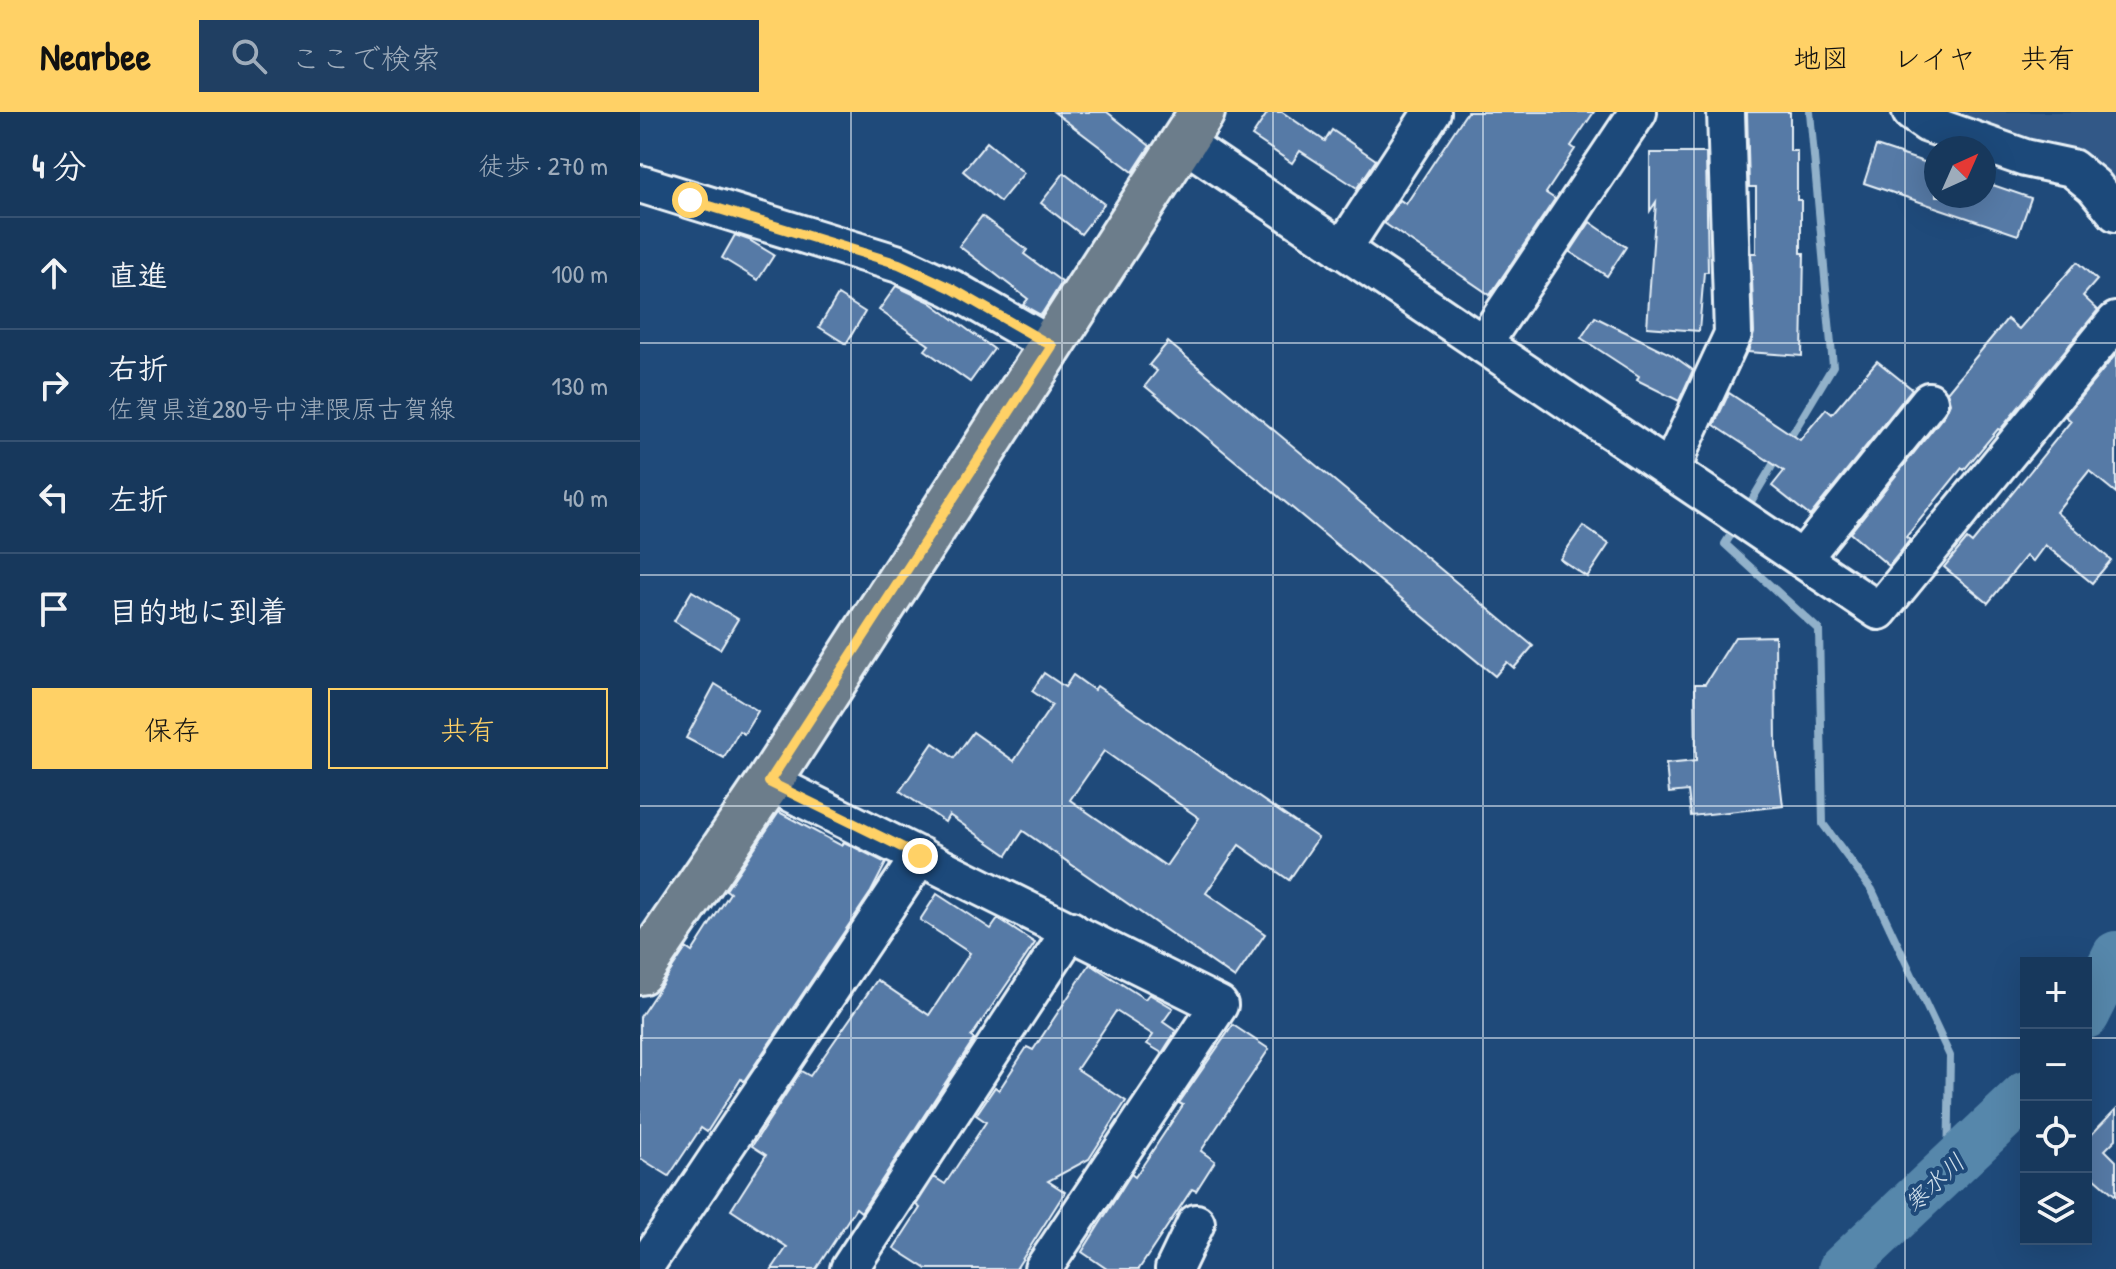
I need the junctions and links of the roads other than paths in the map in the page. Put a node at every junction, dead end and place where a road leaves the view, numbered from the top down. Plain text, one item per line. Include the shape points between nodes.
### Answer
1 (1432, 112) edge
2 (1638, 112) edge
3 (1726, 112) edge
4 (1911, 112) edge
5 (1192, 127) edge
6 (640, 184) edge
7 (2116, 213) edge
8 (1342, 250) junction
9 (2116, 321) edge
10 (1483, 344) junction
11 (1052, 346) junction
12 (1929, 401) dead end
13 (1673, 472) junction
14 (1802, 559) junction
15 (769, 782) junction
16 (920, 856) junction
17 (1071, 930) junction
18 (640, 972) edge
19 (1196, 1223) dead end
20 (646, 1265) edge
21 (849, 1269) edge
22 (1043, 1269) edge
23 (1174, 1269) edge

1 - 8 street
2 - 10 street
3 - 13 street via 1733,334
4 - 7 street via 1928,124 2011,153 2072,168
5 - 8 street
5 - 11 main road
6 - 11 street via 899,264
8 - 10 street
9 - 14 street via 1879,611
10 - 13 street
11 - 15 main road
12 - 14 street
13 - 14 street
15 - 16 street
15 - 18 main road
16 - 17 street
16 - 20 street
17 - 21 street
17 - 22 street via 1219,1005
19 - 23 street

